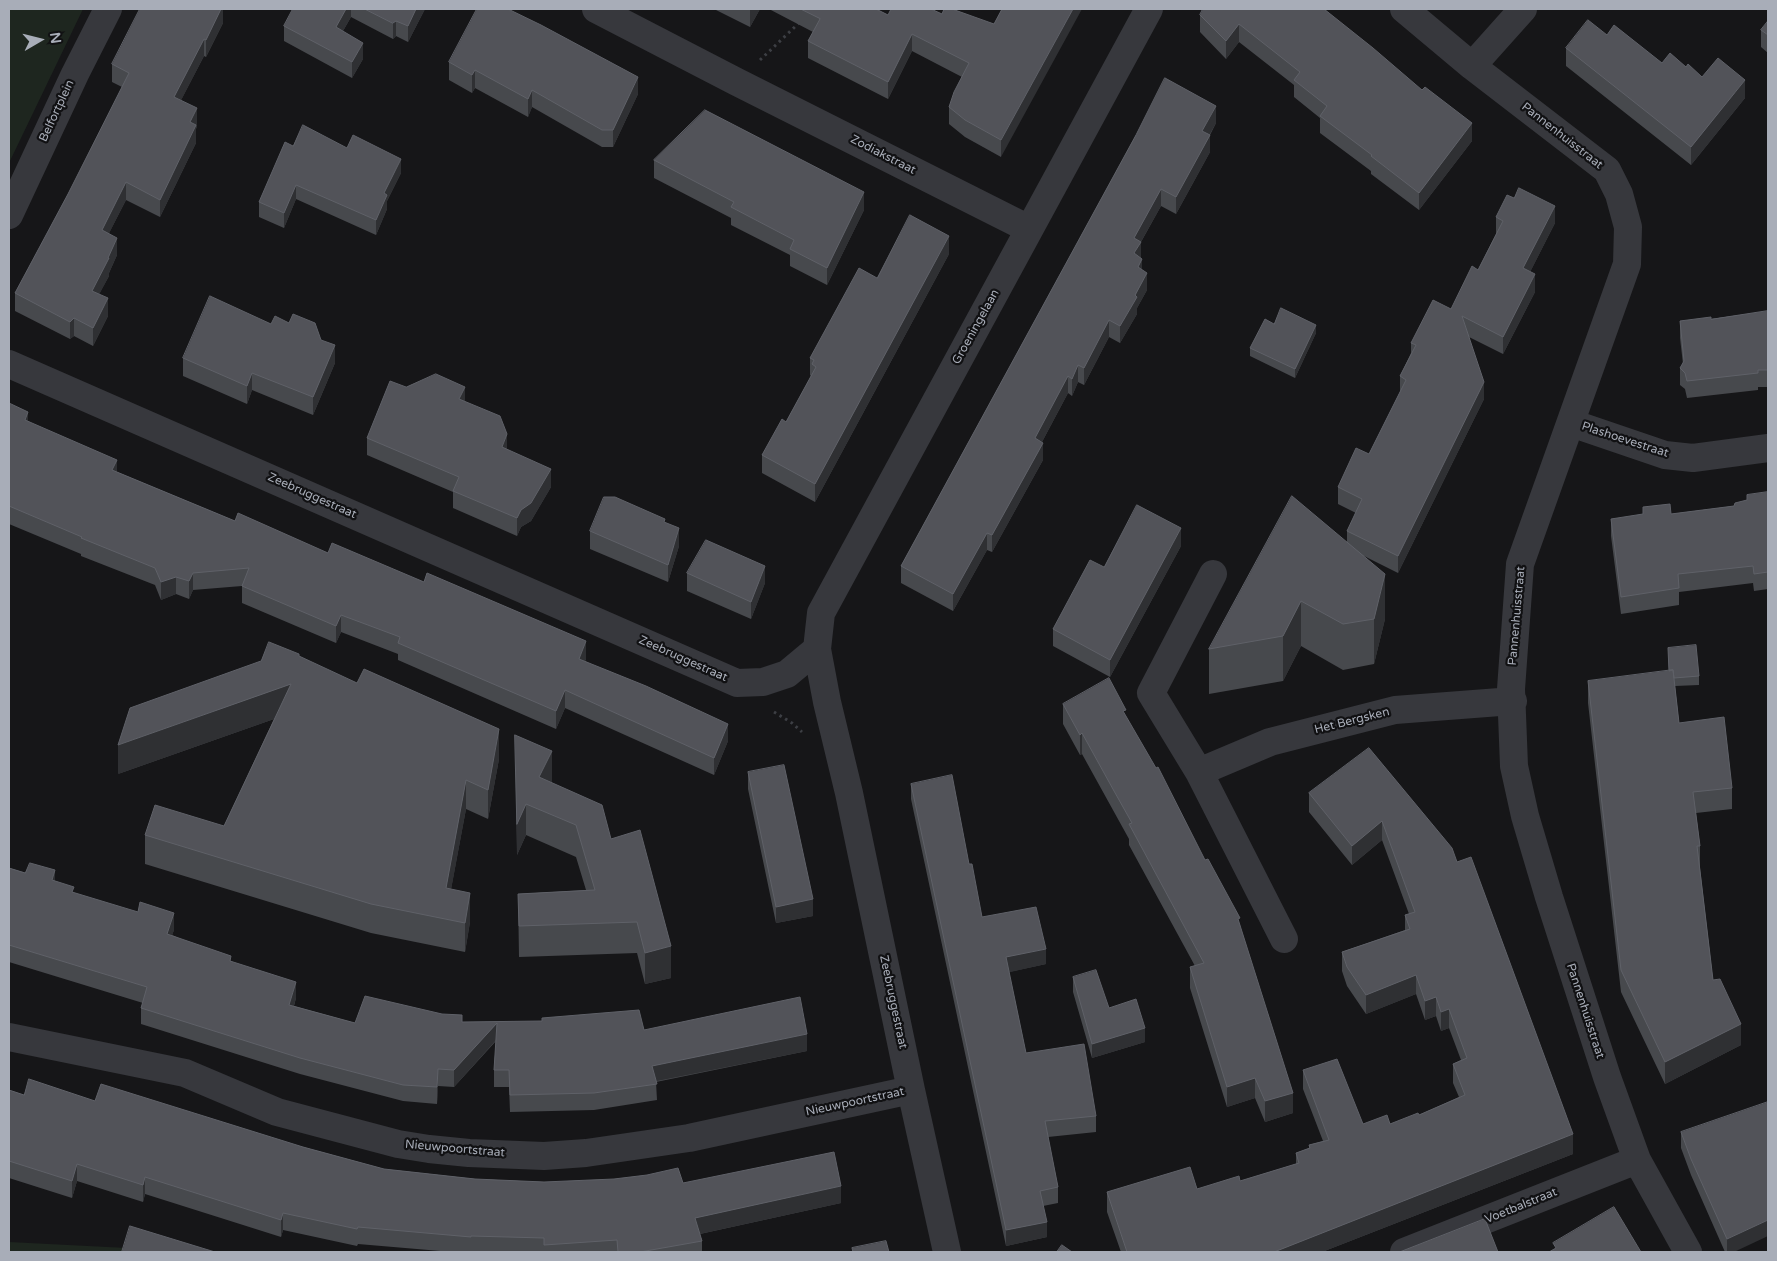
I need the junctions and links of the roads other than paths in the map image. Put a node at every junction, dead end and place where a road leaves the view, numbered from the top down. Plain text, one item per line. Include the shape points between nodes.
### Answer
1 (108, 9) edge
2 (596, 9) edge
3 (1149, 9) edge
4 (1404, 9) edge
5 (1523, 9) edge
6 (1472, 66) junction
7 (9, 215) edge
8 (1030, 229) junction
9 (9, 364) edge
10 (1571, 422) junction
11 (1768, 448) edge
12 (1214, 574) dead end
13 (817, 650) junction
14 (1513, 701) junction
15 (1199, 772) junction
16 (1284, 939) dead end
17 (9, 1037) edge
18 (911, 1090) junction
19 (1637, 1160) junction
20 (947, 1252) edge
21 (1404, 1252) edge
22 (1688, 1252) edge

1 - 7 street, Belfortplein
2 - 8 street, Zodiakstraat
3 - 8 street, Groeningelaan
4 - 6 street, Pannenhuisstraat
5 - 6 street
6 - 10 street, Pannenhuisstraat via 1607,170 1624,210 1628,227 1627,264
8 - 13 street, Groeningelaan via 821,613
9 - 13 street, Zeebruggestraat via 737,683 764,682 786,674
10 - 11 street, Plashoevestraat via 1665,455 1693,458
10 - 14 street, Pannenhuisstraat via 1520,564
12 - 15 street via 1152,693
13 - 18 street, Zeebruggestraat
14 - 15 street, Het Bergsken via 1395,710 1270,742
14 - 19 street, Pannenhuisstraat via 1514,766 1525,816 1607,1077
15 - 16 street
17 - 18 street, Nieuwpoortstraat via 185,1073 277,1112 398,1144 469,1153 544,1156 586,1153 689,1138
18 - 20 street, Zeebruggestraat
19 - 21 street, Voetbalstraat
19 - 22 street, Pannenhuisstraat

